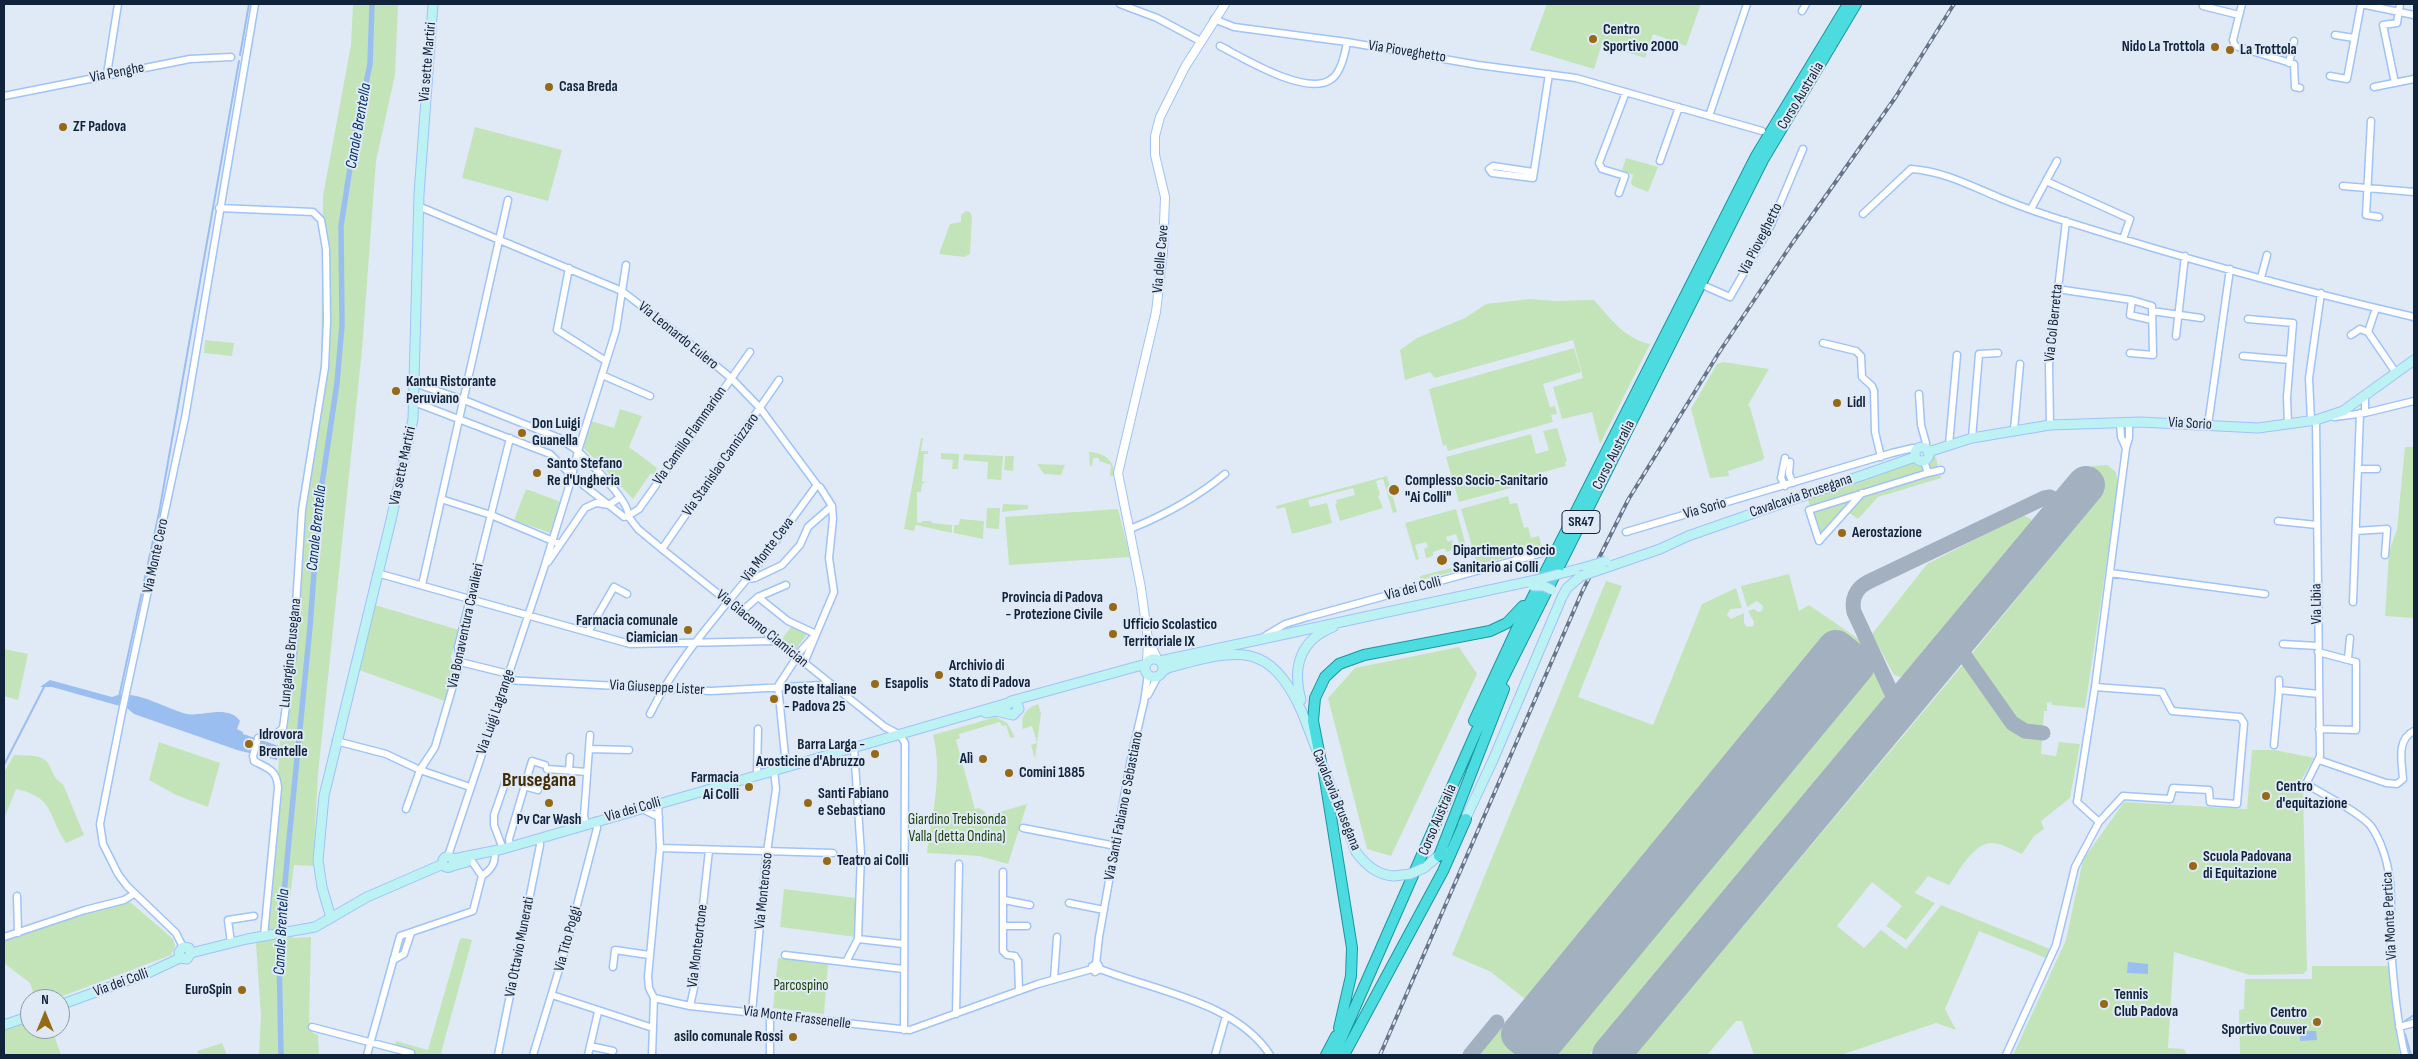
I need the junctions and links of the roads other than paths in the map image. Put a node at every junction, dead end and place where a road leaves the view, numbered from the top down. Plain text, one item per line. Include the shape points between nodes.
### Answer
1 (118, 4) edge
2 (255, 4) edge
3 (433, 4) edge
4 (1120, 4) edge
5 (1224, 4) edge
6 (1748, 4) edge
7 (1806, 4) edge
8 (1848, 4) edge
9 (1856, 4) edge
10 (2242, 4) edge
11 (2361, 4) edge
12 (2400, 4) edge
13 (2203, 6) dead end
14 (1802, 11) dead end
15 (2399, 12) junction
16 (2239, 15) junction
17 (2414, 15) edge
18 (1214, 19) junction
19 (2335, 35) dead end
20 (2354, 38) junction
21 (1200, 40) junction
22 (1347, 42) junction
23 (2294, 42) dead end
24 (1220, 46) dead end
25 (231, 57) dead end
26 (2289, 63) junction
27 (107, 74) junction
28 (1549, 74) junction
29 (2330, 76) dead end
30 (2414, 79) edge
31 (2395, 83) junction
32 (2374, 87) dead end
33 (2300, 88) dead end
34 (1626, 92) junction
35 (4, 96) edge
36 (1679, 107) junction
37 (1709, 116) junction
38 (2371, 121) dead end
39 (1762, 131) dead end
40 (1803, 150) dead end
41 (1660, 161) dead end
42 (2057, 161) dead end
43 (1533, 172) junction
44 (2046, 181) junction
45 (2343, 186) dead end
46 (2368, 188) junction
47 (1619, 192) dead end
48 (2414, 192) edge
49 (508, 200) dead end
50 (418, 206) junction
51 (219, 208) junction
52 (2031, 209) junction
53 (1863, 214) dead end
54 (2379, 217) dead end
55 (2066, 221) junction
56 (499, 239) junction
57 (2123, 239) junction
58 (2266, 255) dead end
59 (2185, 256) junction
60 (626, 265) dead end
61 (569, 268) junction
62 (2230, 269) junction
63 (2261, 278) junction
64 (1700, 284) junction
65 (2057, 289) junction
66 (622, 292) junction
67 (2321, 293) junction
68 (2132, 300) junction
69 (2376, 308) junction
70 (2152, 311) junction
71 (2178, 314) junction
72 (2414, 317) edge
73 (2201, 318) dead end
74 (2248, 319) dead end
75 (2152, 320) junction
76 (2368, 332) junction
77 (2351, 334) dead end
78 (2176, 336) dead end
79 (1823, 343) dead end
80 (750, 352) dead end
81 (2130, 352) dead end
82 (1998, 353) dead end
83 (1957, 355) dead end
84 (2243, 356) dead end
85 (2290, 360) junction
86 (2414, 360) edge
87 (606, 361) junction
88 (2020, 364) dead end
89 (2396, 372) junction
90 (602, 375) junction
91 (731, 378) junction
92 (779, 380) dead end
93 (414, 383) junction
94 (1919, 394) dead end
95 (2365, 395) junction
96 (650, 396) dead end
97 (464, 400) junction
98 (2414, 401) edge
99 (414, 402) junction
100 (760, 408) junction
101 (2362, 413) junction
102 (2328, 418) junction
103 (458, 420) junction
104 (2314, 420) junction
105 (2125, 422) junction
106 (2288, 424) junction
107 (2050, 425) junction
108 (2208, 425) junction
109 (2014, 430) junction
110 (510, 438) junction
111 (1972, 438) junction
112 (1949, 445) junction
113 (2126, 448) junction
114 (578, 451) junction
115 (1922, 453) junction
116 (1890, 456) junction
117 (1881, 457) junction
118 (1891, 466) junction
119 (2358, 469) junction
120 (2377, 469) dead end
121 (1941, 470) dead end
122 (1928, 473) junction
123 (1225, 474) dead end
124 (572, 476) junction
125 (1793, 483) junction
126 (819, 486) junction
127 (1784, 486) junction
128 (1862, 493) junction
129 (619, 498) junction
130 (442, 499) junction
131 (609, 505) junction
132 (832, 506) junction
133 (491, 515) junction
134 (628, 516) junction
135 (821, 516) junction
136 (833, 519) junction
137 (2278, 522) dead end
138 (2317, 525) junction
139 (1130, 529) junction
140 (2356, 531) junction
141 (1626, 532) dead end
142 (553, 539) junction
143 (560, 544) junction
144 (662, 548) junction
145 (1557, 550) junction
146 (1546, 552) dead end
147 (2385, 555) dead end
148 (1604, 565) junction
149 (544, 568) junction
150 (2110, 573) junction
151 (377, 574) junction
152 (747, 578) junction
153 (1534, 583) junction
154 (422, 585) junction
155 (786, 585) dead end
156 (627, 594) dead end
157 (2265, 594) dead end
158 (758, 597) junction
159 (470, 599) junction
160 (727, 601) junction
161 (2353, 602) dead end
162 (1558, 604) junction
163 (1386, 611) junction
164 (741, 612) junction
165 (528, 615) junction
166 (1308, 617) junction
167 (1310, 628) junction
168 (588, 632) junction
169 (1525, 633) junction
170 (816, 634) junction
171 (1263, 638) junction
172 (2350, 638) dead end
173 (1148, 640) junction
174 (776, 641) junction
175 (693, 644) junction
176 (2283, 644) dead end
177 (2318, 649) junction
178 (796, 657) junction
179 (2348, 658) junction
180 (1159, 660) junction
181 (460, 662) junction
182 (804, 662) junction
183 (1147, 668) junction
184 (816, 673) junction
185 (1160, 673) junction
186 (508, 677) junction
187 (2279, 680) dead end
188 (828, 682) junction
189 (807, 685) junction
190 (778, 686) junction
191 (664, 687) junction
192 (2095, 687) junction
193 (2279, 690) junction
194 (1040, 694) junction
195 (2319, 694) junction
196 (1009, 702) junction
197 (1144, 702) junction
198 (1019, 709) junction
199 (1007, 713) junction
200 (650, 714) dead end
201 (959, 718) junction
202 (1307, 726) junction
203 (758, 729) dead end
204 (2319, 729) junction
205 (2414, 731) edge
206 (590, 735) dead end
207 (900, 735) junction
208 (336, 741) junction
209 (2274, 745) dead end
210 (854, 748) junction
211 (589, 749) junction
212 (629, 750) dead end
213 (570, 757) dead end
214 (2319, 760) junction
215 (1321, 762) junction
216 (786, 766) junction
217 (420, 770) junction
218 (569, 770) junction
219 (774, 770) junction
220 (587, 772) junction
221 (1324, 773) junction
222 (757, 774) junction
223 (505, 783) dead end
224 (2308, 783) joint
225 (524, 786) junction
226 (470, 787) junction
227 (538, 790) dead end
228 (658, 803) junction
229 (406, 809) dead end
230 (638, 809) junction
231 (659, 817) junction
232 (1466, 819) junction
233 (2099, 822) junction
234 (591, 823) junction
235 (1023, 828) dead end
236 (539, 838) junction
237 (1116, 846) junction
238 (660, 848) junction
239 (500, 850) junction
240 (709, 850) junction
241 (767, 852) junction
242 (833, 853) dead end
243 (1439, 856) junction
244 (471, 860) junction
245 (449, 861) junction
246 (959, 864) dead end
247 (1003, 872) dead end
248 (482, 876) junction
249 (134, 894) junction
250 (17, 896) dead end
251 (1004, 900) junction
252 (1068, 903) dead end
253 (1030, 905) dead end
254 (1104, 910) junction
255 (254, 916) dead end
256 (331, 918) junction
257 (1003, 926) junction
258 (1027, 926) dead end
259 (18, 933) junction
260 (266, 935) junction
261 (4, 937) edge
262 (1056, 937) dead end
263 (858, 939) junction
264 (231, 943) junction
265 (903, 944) junction
266 (183, 947) junction
267 (191, 953) junction
268 (649, 955) junction
269 (785, 955) dead end
270 (180, 958) junction
271 (846, 962) junction
272 (613, 967) dead end
273 (1096, 967) junction
274 (903, 969) junction
275 (1054, 979) junction
276 (1019, 991) junction
277 (552, 995) junction
278 (654, 998) junction
279 (70, 1001) edge
280 (690, 1006) junction
281 (598, 1012) junction
282 (752, 1012) junction
283 (956, 1014) junction
284 (770, 1015) junction
285 (1226, 1016) junction
286 (20, 1019) edge
287 (2414, 1023) edge
288 (4, 1025) edge
289 (312, 1027) dead end
290 (2399, 1027) junction
291 (652, 1028) junction
292 (1340, 1028) junction
293 (904, 1030) junction
294 (369, 1043) junction
295 (590, 1046) junction
296 (613, 1051) dead end
297 (411, 1053) dead end
298 (367, 1055) edge
299 (498, 1055) edge
300 (533, 1055) edge
301 (588, 1055) edge
302 (652, 1055) edge
303 (770, 1055) edge
304 (1215, 1055) edge
305 (1270, 1055) edge
306 (1326, 1055) edge
307 (1334, 1055) edge
308 (1344, 1055) edge
309 (2006, 1055) edge
310 (2405, 1055) edge

1 - 27 street
2 - 51 street, Via Monte Cero
3 - 50 main road, Via sette Martiri
4 - 21 street
5 - 18 street, Via delle Cave
6 - 37 street
7 - 14 street
8 - 145 highway, Corso Australia / SR47 via 1756,156
9 - 64 highway, Corso Australia / SR47 via 1763,160
10 - 16 street
11 - 15 street
11 - 20 street
12 - 15 street
13 - 16 street
15 - 17 street
15 - 31 street via 2396,24 2383,25
16 - 26 street via 2233,40 2235,46
18 - 21 street, Via delle Cave
18 - 22 street via 1234,27
19 - 20 street
20 - 29 street via 2347,79
21 - 139 street, Via delle Cave via 1168,99 1155,136 1155,155 1165,197 1164,252 1156,312 1118,474
22 - 24 street, Via Pioveghetto via 1336,75 1325,82 1312,83 1276,75
22 - 28 street, Via Pioveghetto
23 - 26 street
25 - 27 street, Via Penghe via 190,59
26 - 33 street via 2294,64 2295,86
27 - 35 street, Via Penghe
28 - 34 street, Via Pioveghetto
28 - 43 street
30 - 31 street
31 - 32 street
34 - 36 street, Via Pioveghetto
34 - 47 street via 1599,162 1602,169 1625,176
36 - 37 street, Via Pioveghetto
36 - 41 street
37 - 39 street, Via Pioveghetto
38 - 46 street
40 - 64 street, Via Pioveghetto via 1771,225 1730,297
42 - 44 street
43 - 43 street via 1493,166 1489,169 1492,173 1530,180
44 - 52 street
44 - 57 street via 2130,219
45 - 46 street
46 - 48 street
46 - 54 street via 2366,215
49 - 56 street
50 - 56 street, Via Leonardo Eulero
50 - 93 main road, Via sette Martiri
51 - 249 street, Via Monte Cero via 185,418 101,815 103,844 118,874
51 - 260 street, Lungargine Brusegana via 314,212 321,220 326,249 325,367 302,510 293,653 283,728 274,736 258,738 253,756 254,761 277,776 278,788
52 - 53 street via 1944,174 1911,169
52 - 55 street
55 - 57 street
55 - 65 street, Via Col Berretta
56 - 61 street, Via Leonardo Eulero
56 - 97 street
57 - 59 street
58 - 63 street
59 - 62 street
59 - 71 street
60 - 66 street
61 - 66 street, Via Leonardo Eulero
61 - 87 street via 557,330
62 - 63 street
62 - 108 street
63 - 67 street
64 - 169 highway, Corso Australia / SR47
65 - 68 street
65 - 107 street, Via Col Berretta via 2049,365
66 - 87 street via 616,330
66 - 91 street, Via Leonardo Eulero
67 - 69 street
67 - 104 street, Via Libia via 2309,378
68 - 70 street via 2152,306
68 - 75 street via 2130,315
69 - 72 street
69 - 76 street
70 - 71 street
70 - 75 street
71 - 73 street
71 - 78 street
74 - 85 street via 2293,323
75 - 81 street via 2153,355
76 - 77 street via 2360,330
76 - 89 street
79 - 117 street via 1856,351 1861,356 1862,377 1874,391 1875,432
80 - 91 street, Via Camillo Flammarion
82 - 111 street via 1979,354
83 - 112 street
84 - 85 street
85 - 106 street
86 - 89 main road, Via Sorio
87 - 90 street
88 - 109 street
89 - 95 main road, Via Sorio
90 - 96 street
90 - 114 street
91 - 100 street, Via Leonardo Eulero
91 - 134 street, Via Camillo Flammarion via 639,509
92 - 100 street, Via Stanislao Cannizzaro
93 - 97 street
93 - 99 main road, Via sette Martiri
94 - 115 street via 1926,443
95 - 101 street
95 - 102 main road, Via Sorio
97 - 103 street
97 - 114 street via 559,438
98 - 101 street
99 - 103 street
99 - 151 main road, Via sette Martiri via 410,434
100 - 126 street, Via Leonardo Eulero
100 - 144 street, Via Stanislao Cannizzaro
101 - 102 street
101 - 119 street
102 - 104 main road, Via Sorio
103 - 110 street
103 - 130 street
104 - 106 main road, Via Sorio
104 - 138 street, Via Libia
105 - 107 main road, Via Sorio
105 - 108 main road, Via Sorio
105 - 113 street via 2129,438
105 - 113 street via 2121,437
106 - 108 main road, Via Sorio via 2258,428
107 - 109 main road, Via Sorio
109 - 111 main road, Via Sorio
110 - 124 street via 550,454
110 - 133 street, Via Bonaventura Cavalieri
111 - 112 main road, Via Sorio
112 - 115 main road, Via Sorio
113 - 150 street
114 - 124 street
114 - 129 street
115 - 116 street, Via Sorio via 1913,448
115 - 118 main road, Cavalcavia Brusegana
115 - 122 street
116 - 117 street, Via Sorio
116 - 118 street
117 - 125 street, Via Sorio
118 - 148 main road, Cavalcavia Brusegana
119 - 120 street
119 - 140 street
121 - 122 street
122 - 128 street
123 - 139 street via 1205,491 1160,517
124 - 131 street
124 - 142 street
125 - 127 street, Via Sorio
125 - 127 street via 1788,474 1787,460 1781,478
126 - 132 street, Via Leonardo Eulero
126 - 152 street, Via Monte Ceva
127 - 141 street, Via Sorio
128 - 128 street via 1809,510 1819,541 1837,520
129 - 131 street
129 - 134 street via 627,508
130 - 133 street
130 - 154 street
131 - 134 street via 624,517
131 - 143 street via 590,504
132 - 135 street
132 - 136 street, Via Leonardo Eulero
133 - 142 street
133 - 159 street, Via Bonaventura Cavalieri
134 - 144 street, Via Giacomo Ciamician via 638,529
135 - 136 street
135 - 152 street via 808,527 800,545 782,565 755,578
136 - 170 street, Via Leonardo Eulero via 829,558 834,592
137 - 138 street
138 - 177 street, Via Libia
139 - 173 street, Via delle Cave
140 - 147 street via 2386,529
140 - 161 street
142 - 143 street
142 - 149 street
143 - 149 street
144 - 160 street, Via Giacomo Ciamician
145 - 215 highway via 1522,607 1501,626 1481,633 1353,657 1332,670 1317,691 1313,711
145 - 292 highway, Corso Australia / SR47 via 1470,729
146 - 166 street, Via dei Colli
148 - 153 main road, Cavalcavia Brusegana, bridge via 1586,567
148 - 162 main road, Cavalcavia Brusegana, bridge via 1567,588
149 - 165 street, Via Luigi Lagrange
150 - 157 street
150 - 192 street
151 - 154 street
151 - 208 main road, Via sette Martiri
152 - 160 street, Via Monte Ceva
153 - 162 main road, Cavalcavia Brusegana, bridge via 1552,590
153 - 163 main road, Cavalcavia Brusegana via 1505,592 1488,590
154 - 159 street
155 - 158 street
156 - 168 street via 614,587
158 - 164 street
158 - 170 street via 788,621
159 - 165 street
159 - 181 street, Via Bonaventura Cavalieri via 458,647
160 - 164 street, Via Giacomo Ciamician
160 - 175 street, Via Monte Ceva
162 - 232 main road, Cavalcavia Brusegana
163 - 167 main road, Cavalcavia Brusegana
163 - 202 main road via 1332,627 1316,636 1305,649 1296,673
164 - 174 street, Via Giacomo Ciamician
165 - 168 street
165 - 186 street, Via Luigi Lagrange
166 - 167 street via 1305,623
166 - 171 street, Via dei Colli via 1285,624
167 - 171 main road, Cavalcavia Brusegana
168 - 175 street via 630,644
169 - 243 highway
169 - 307 highway, Corso Australia / SR47 via 1476,732
170 - 178 street, Via Leonardo Eulero
170 - 182 street, Via Leonardo Eulero
171 - 180 main road, Via dei Colli
172 - 179 street
173 - 180 street, Via delle Cave
173 - 183 street, Via delle Cave
174 - 175 street
174 - 178 street, Via Giacomo Ciamician
175 - 191 street, Via Monte Ceva
176 - 177 street
177 - 179 street
177 - 195 street, Via Libia
178 - 182 street, Via Giacomo Ciamician
178 - 190 street, Via Leonardo Eulero
179 - 204 street via 2356,662 2356,730
180 - 183 main road, Via dei Colli via 1154,659
180 - 185 main road
181 - 186 street, Via Giuseppe Lister
181 - 217 street, Via Bonaventura Cavalieri via 435,747
182 - 184 street, Via Giacomo Ciamician
183 - 185 main road via 1151,676
183 - 194 main road, Via dei Colli
183 - 197 street, Via Santi Fabiano e Sebastiano
184 - 188 street, Via Giacomo Ciamician
184 - 189 street
185 - 197 street, Via Santi Fabiano e Sebastiano
185 - 202 main road, Cavalcavia Brusegana via 1168,668 1232,654 1251,655 1278,672 1292,690
186 - 191 street, Via Giuseppe Lister
186 - 226 street, Via Luigi Lagrange
187 - 193 street
188 - 189 street, Via Giuseppe Lister
188 - 207 street, Via Giacomo Ciamician
189 - 190 street, Via Giuseppe Lister
190 - 191 street, Via Giuseppe Lister via 711,691
190 - 216 street
191 - 200 street, Via Monte Ceva
192 - 233 street via 2077,802
192 - 233 street via 2162,692 2172,711 2240,717 2244,723 2237,804 2210,802 2209,790 2173,788 2170,799 2123,796
193 - 195 street
193 - 209 street
194 - 196 main road, Via dei Colli
194 - 198 main road, Via dei Colli
195 - 204 street, Via Libia
196 - 198 main road via 1017,704
196 - 199 main road via 1005,709
196 - 201 main road, Via dei Colli
197 - 237 street, Via Santi Fabiano e Sebastiano
198 - 199 main road, Via dei Colli via 1014,715
199 - 201 main road, Via dei Colli via 996,711
201 - 207 main road, Via dei Colli
202 - 215 main road, Cavalcavia Brusegana
203 - 222 street
204 - 214 street, Via Libia
205 - 214 street via 2405,739 2403,779 2397,784
206 - 211 street, Via Tito Poggi
207 - 210 main road, Via dei Colli
207 - 265 street via 906,748
208 - 217 street via 386,754
208 - 256 main road, Via sette Martiri via 324,796 318,848 320,877
210 - 216 main road, Via dei Colli
210 - 263 street via 861,854
211 - 212 street
211 - 220 street, Via Tito Poggi
213 - 218 street
214 - 224 street, Via Libia
215 - 221 main road, Cavalcavia Brusegana
216 - 219 main road, Via dei Colli
217 - 226 street
217 - 229 street, Via Bonaventura Cavalieri
218 - 220 street
218 - 225 street via 546,767 532,761
219 - 222 main road, Via dei Colli
219 - 241 street, Via Monterosso via 776,789
220 - 234 street, Via Tito Poggi via 584,816
221 - 243 main road, Cavalcavia Brusegana, bridge via 1356,852 1372,869 1385,876 1410,874
221 - 292 highway via 1352,948 1351,976
222 - 228 main road, Via dei Colli
223 - 239 street via 494,815
224 - 290 street, Via Monte Pertica via 2365,820 2372,827 2386,859 2391,876 2391,950
225 - 227 street
225 - 239 street via 509,839
226 - 245 street, Via Luigi Lagrange
228 - 230 main road, Via dei Colli
228 - 231 street
230 - 231 street
230 - 234 main road, Via dei Colli
231 - 238 street
232 - 243 main road, Cavalcavia Brusegana
232 - 308 highway via 1443,872
233 - 309 street via 2075,867 2056,945
234 - 236 main road, Via dei Colli
234 - 277 street, Via Tito Poggi via 597,828
235 - 237 street
236 - 239 main road, Via dei Colli
236 - 299 street, Via Ottavio Munerati
237 - 254 street, Via Santi Fabiano e Sebastiano
238 - 240 street
238 - 268 street
239 - 244 main road, Via dei Colli
239 - 245 main road, Via dei Colli
239 - 248 street via 491,869
240 - 241 street
240 - 280 street, Via Monteortone
241 - 242 street
241 - 282 street, Via Monterosso
244 - 245 main road, Via dei Colli
244 - 248 street
245 - 256 main road, Via dei Colli via 367,897
246 - 283 street
247 - 251 street
248 - 294 street via 472,911 400,936
249 - 259 street via 124,900
249 - 266 street, Via Monte Cero via 176,933
250 - 259 street
251 - 253 street
251 - 257 street
252 - 254 street
254 - 273 street, Via Santi Fabiano e Sebastiano
255 - 264 street via 228,920
256 - 260 main road, Via dei Colli via 315,927
257 - 258 street
257 - 276 street via 1004,951 1018,961
259 - 261 street
260 - 264 main road, Via dei Colli
262 - 275 street
263 - 265 street
263 - 271 street
264 - 267 main road, Via dei Colli
265 - 274 street
266 - 267 main road
266 - 270 main road via 179,952
267 - 270 main road, Via dei Colli via 188,959
268 - 272 street via 615,950
268 - 278 street via 649,988
269 - 271 street
270 - 279 main road, Via dei Colli
271 - 274 street
273 - 275 street
273 - 285 street
274 - 293 street
275 - 276 street
276 - 283 street
277 - 281 street
277 - 300 street, Via Tito Poggi
278 - 280 street, Via Monteortone
278 - 291 street
280 - 282 street, Via Monte Frassenelle
281 - 291 street
281 - 295 street
282 - 284 street, Via Monte Frassenelle
283 - 293 street
284 - 293 street, Via Monte Frassenelle
284 - 303 street
285 - 304 street
285 - 305 street via 1256,1037
286 - 288 main road
287 - 290 street
289 - 294 street
290 - 310 street, Via Monte Pertica
291 - 302 street
292 - 306 highway, Corso Australia / SR47
294 - 297 street
294 - 298 street
295 - 296 street
295 - 301 street

